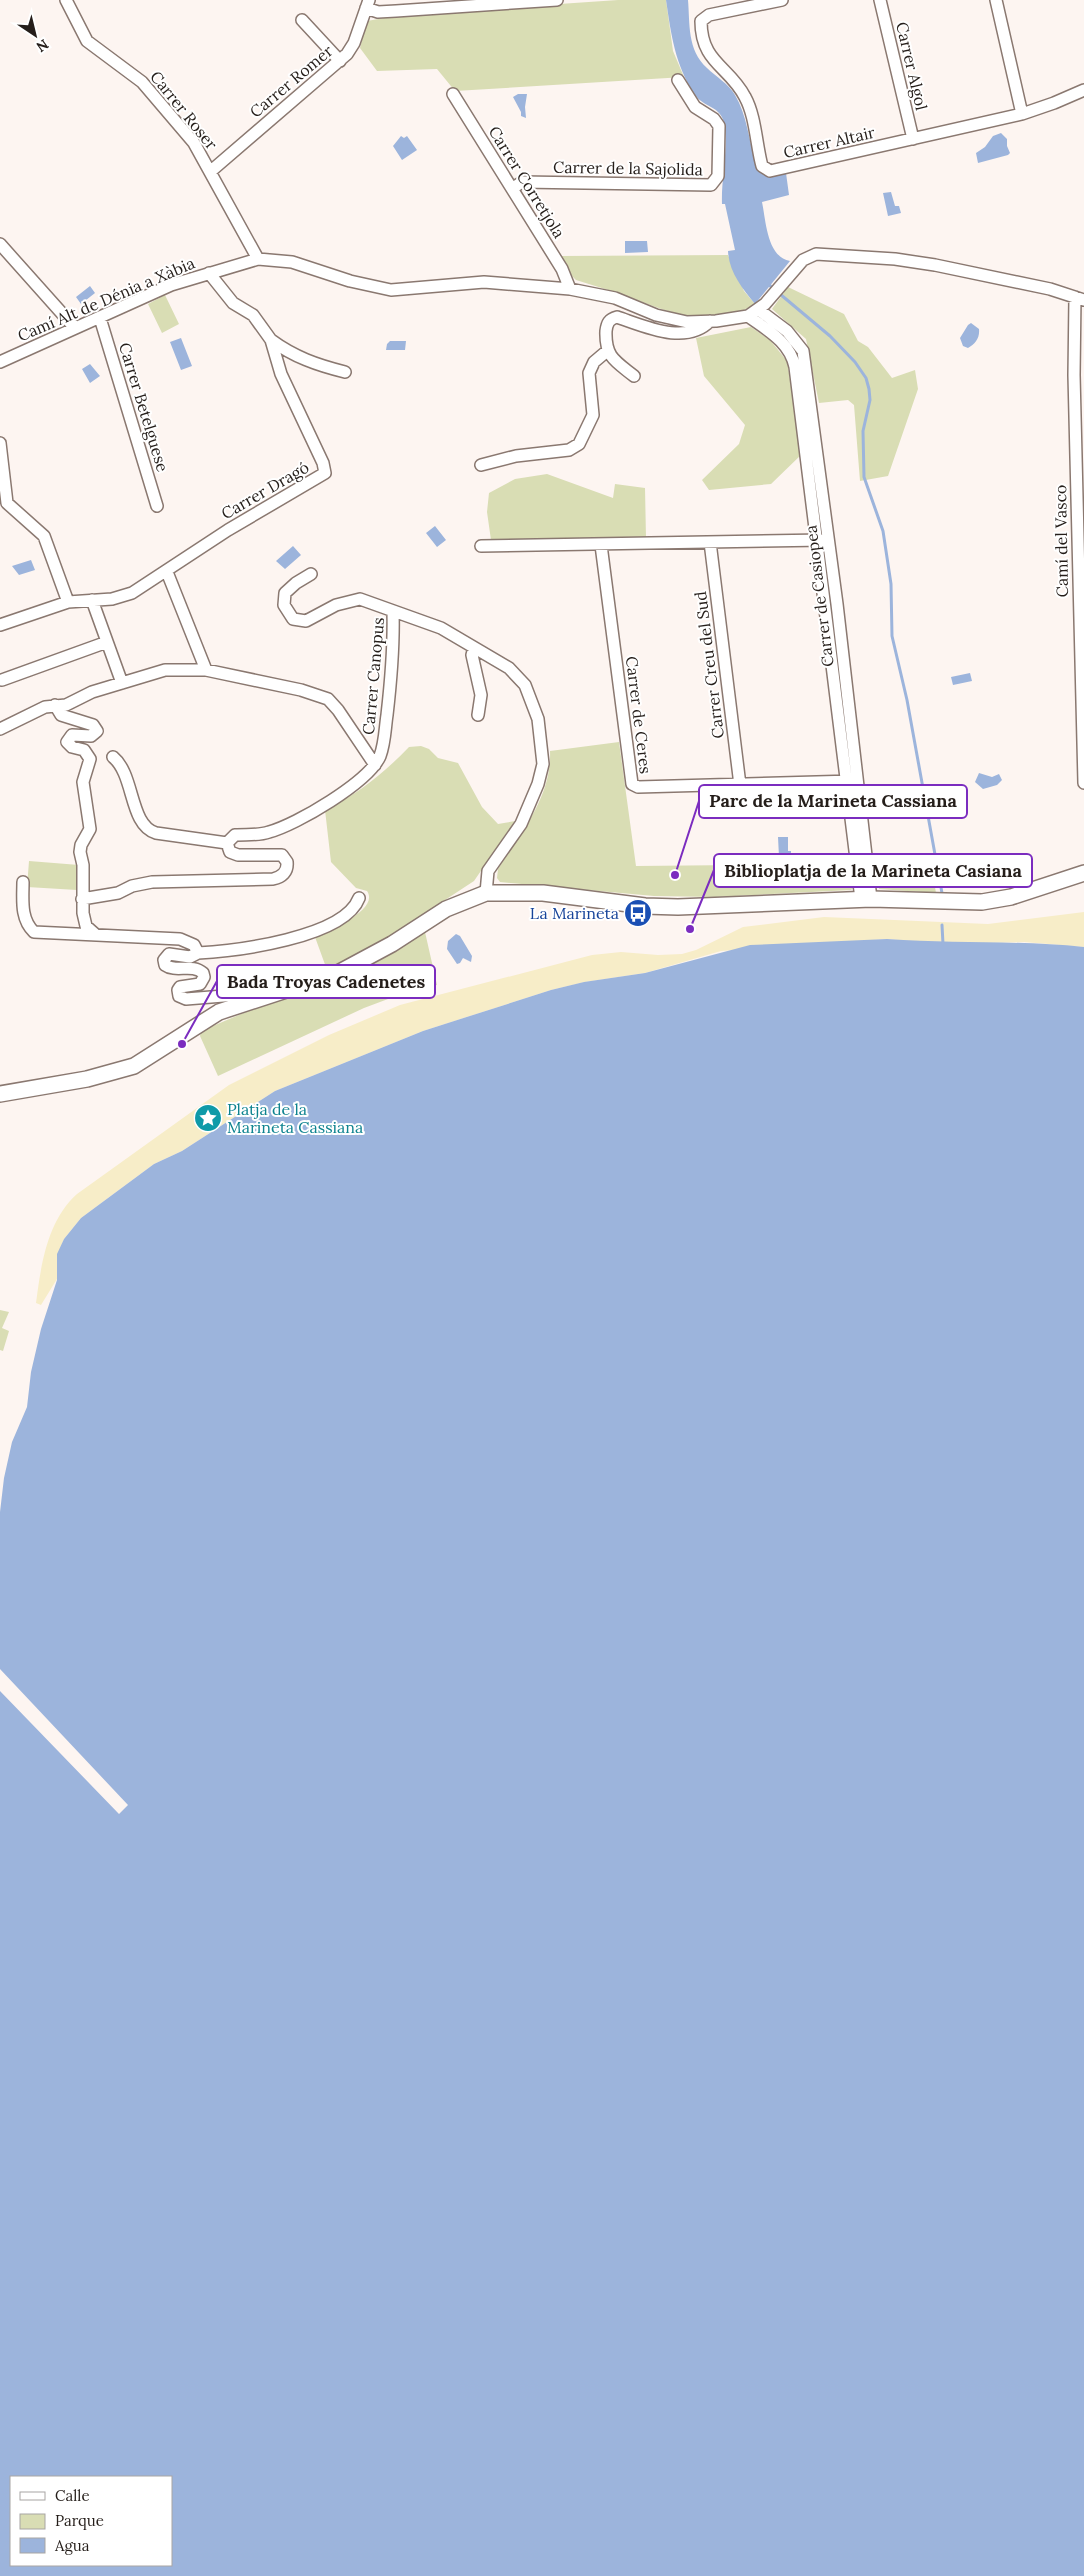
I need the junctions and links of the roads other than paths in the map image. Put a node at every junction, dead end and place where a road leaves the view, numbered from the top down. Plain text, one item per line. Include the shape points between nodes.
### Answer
1 (66, 0) edge
2 (556, 0) edge
3 (782, 0) edge
4 (880, 0) edge
5 (996, 0) edge
6 (367, 4) edge
7 (302, 20) dead end
8 (340, 61) junction
9 (678, 80) dead end
10 (1084, 90) edge
11 (453, 94) dead end
12 (1022, 114) junction
13 (913, 139) junction
14 (211, 171) junction
15 (513, 188) junction
16 (0, 244) edge
17 (258, 259) junction
18 (209, 273) junction
19 (570, 290) junction
20 (1080, 298) edge
21 (762, 307) junction
22 (748, 316) junction
23 (100, 318) junction
24 (710, 321) junction
25 (75, 328) junction
26 (271, 340) junction
27 (607, 351) junction
28 (1, 359) edge
29 (345, 372) dead end
30 (634, 376) dead end
31 (0, 443) edge
32 (481, 465) dead end
33 (157, 506) dead end
34 (823, 540) junction
35 (710, 542) junction
36 (601, 545) junction
37 (481, 546) dead end
38 (1081, 565) edge
39 (167, 572) junction
40 (311, 574) dead end
41 (92, 600) junction
42 (68, 602) junction
43 (393, 612) junction
44 (0, 625) edge
45 (107, 642) junction
46 (474, 648) junction
47 (206, 670) junction
48 (2, 680) dead end
49 (122, 683) junction
50 (55, 705) junction
51 (478, 715) dead end
52 (0, 729) edge
53 (113, 757) dead end
54 (375, 765) junction
55 (852, 781) junction
56 (1084, 784) edge
57 (740, 785) junction
58 (227, 843) junction
59 (1084, 873) edge
60 (23, 882) dead end
61 (486, 893) junction
62 (359, 898) dead end
63 (82, 899) junction
64 (866, 899) junction
65 (95, 934) junction
66 (198, 953) junction
67 (244, 1004) junction
68 (0, 1094) edge

1 - 14 street, Carrer Roser via 87,41 146,86 183,130
2 - 6 street via 396,12 378,12
3 - 13 street, Carrer Altair via 709,15 701,22 709,55 746,98 762,166 774,172
4 - 13 street, Carrer Algol
5 - 12 street
6 - 8 street, Carrer Romer via 354,43
7 - 8 street
8 - 14 street, Carrer Romer
9 - 15 street, Carrer de la Sajolida via 695,108 714,119 719,126 718,176 711,185 522,182
10 - 12 street, Carrer Altair
11 - 15 street, Carrer Corretjola
12 - 13 street, Carrer Altair
14 - 17 street, Carrer Roser
15 - 19 street, Carrer Corretjola via 562,269
16 - 25 street
17 - 18 street, Camí Alt de Dénia a Xàbia
17 - 19 street, Camí Alt de Dénia a Xàbia via 292,262 350,282 391,290 484,282
18 - 23 street, Camí Alt de Dénia a Xàbia via 156,291
18 - 26 street, Carrer Dragó via 233,303 253,315
19 - 24 street, Camí Alt de Dénia a Xàbia via 615,298 673,320
20 - 21 street, Camí Alt de Dénia a Xàbia via 935,265 857,256 811,255
20 - 38 street, Camí del Vasco via 1074,375
21 - 22 street, Camí Alt de Dénia a Xàbia
21 - 34 street, Carrer de Casiopea via 788,331 803,352
22 - 24 street, Camí Alt de Dénia a Xàbia
22 - 34 street, Carrer de Casiopea via 779,339 793,357
23 - 25 street, Camí Alt de Dénia a Xàbia
23 - 33 street, Carrer Betelguese
24 - 27 street via 702,329 672,332 612,318 606,326
25 - 28 street, Camí Alt de Dénia a Xàbia
26 - 29 street via 312,363
26 - 39 street, Carrer Dragó via 281,374 325,473 228,530
27 - 30 street
27 - 32 street via 594,362 589,373 594,415 579,444 569,450 516,456
31 - 42 street via 7,503 44,536
34 - 35 street
34 - 55 street, Carrer de Casiopea
35 - 36 street
35 - 57 street, Carrer Creu del Sud
36 - 37 street
36 - 57 street, Carrer de Ceres via 632,784
38 - 56 street, Camí del Vasco
39 - 41 street, Carrer Dragó via 132,593
39 - 47 street
40 - 43 street via 285,593 284,605 293,619 306,621 336,605 360,599
41 - 42 street, Carrer Dragó
41 - 45 street
42 - 44 street, Carrer Dragó
43 - 46 street, Carrer Canopus via 435,625
43 - 54 street, Carrer Canopus via 388,702 382,748
45 - 48 street
45 - 49 street
46 - 51 street via 472,655 481,696
46 - 61 street, Carrer Canopus via 509,668 522,680 538,720 543,748 541,773 532,799 521,824 488,872
47 - 49 street via 165,670
47 - 54 street via 302,690 328,699
49 - 50 street via 92,692 66,705
50 - 52 street via 44,707
50 - 63 street via 61,715 93,725 97,731 91,736 72,736 67,742 84,750 90,759 83,782 91,822 80,852
53 - 58 street via 124,770 141,822 147,830
54 - 58 street via 342,792 290,825 266,833 235,835
55 - 57 street, Carrer de Ceres
55 - 64 street, Carrer de Casiopea
58 - 63 street via 232,853 282,856 287,862 287,869 282,876 272,879 152,882 118,893
59 - 64 street via 990,902
60 - 65 street via 23,910 34,932
61 - 64 street via 543,893 678,907
61 - 67 street via 446,910 338,973
62 - 66 street via 350,912 312,931 256,947
63 - 65 street via 86,926
65 - 66 street via 180,939 194,945
66 - 67 street via 190,958 169,954 164,960 167,967 196,968 203,973 200,984 180,987 179,996 186,999 236,995
67 - 68 street via 206,1020 134,1066 87,1079

